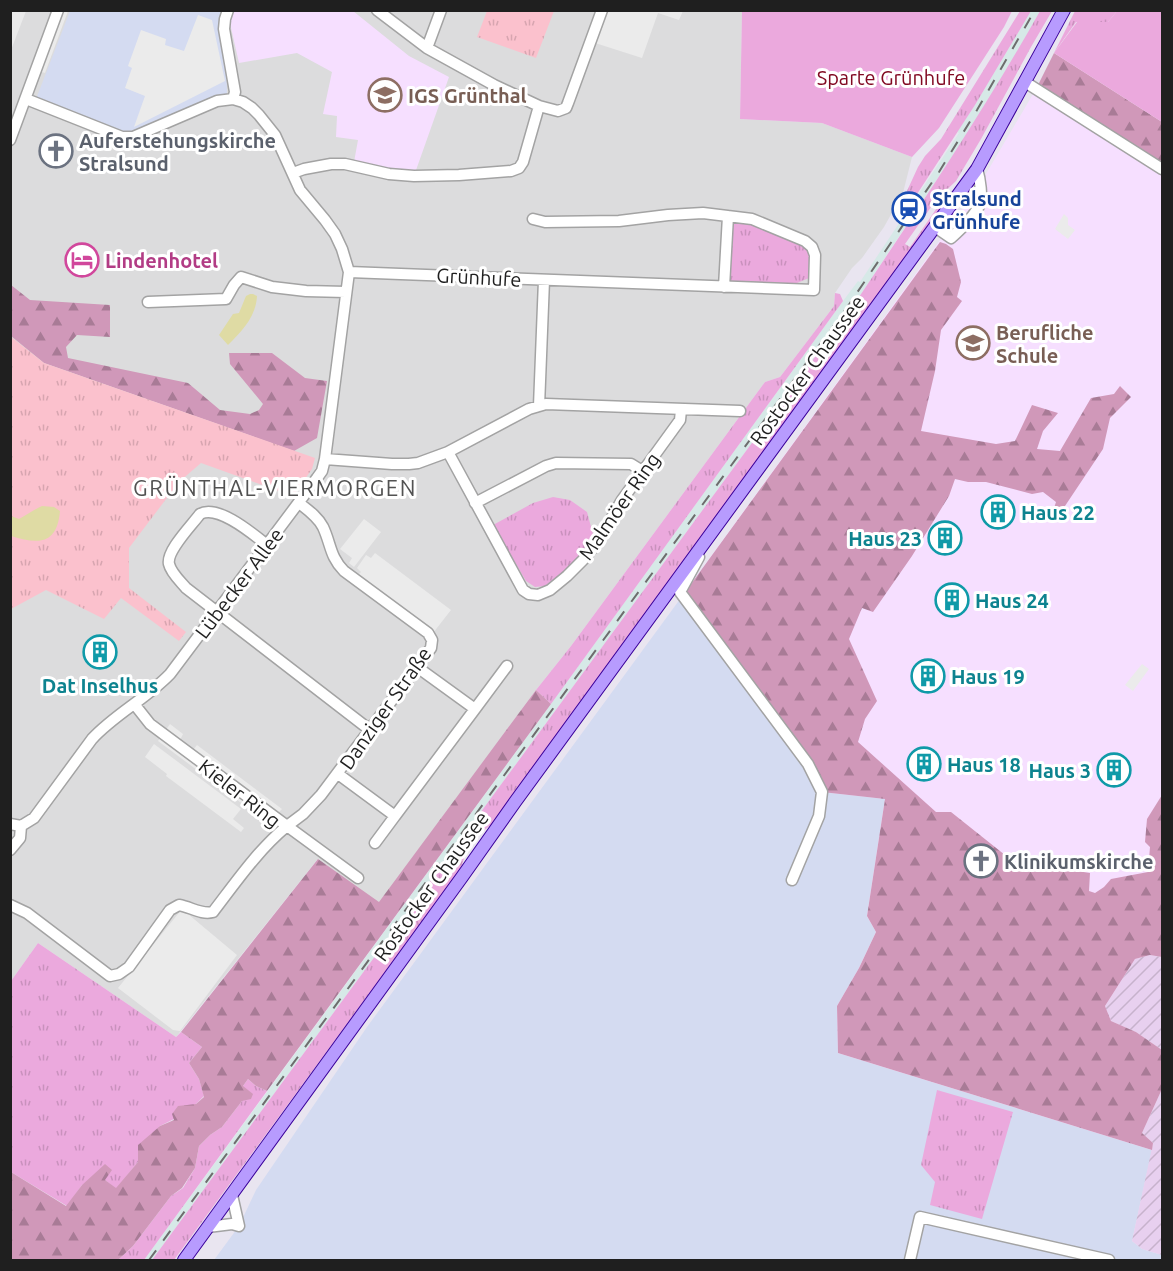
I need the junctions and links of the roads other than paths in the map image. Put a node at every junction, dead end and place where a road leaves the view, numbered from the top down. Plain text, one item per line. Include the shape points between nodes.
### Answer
1 (58, 10) edge
2 (228, 10) edge
3 (377, 10) edge
4 (441, 10) edge
5 (602, 10) edge
6 (1064, 10) edge
7 (427, 48) junction
8 (1025, 82) junction
9 (26, 99) junction
10 (233, 99) junction
11 (539, 106) junction
12 (10, 140) edge
13 (977, 168) junction
14 (1162, 169) edge
15 (292, 173) junction
16 (728, 216) junction
17 (533, 219) dead end
18 (935, 227) junction
19 (349, 272) junction
20 (544, 280) junction
21 (724, 286) junction
22 (346, 292) junction
23 (148, 302) dead end
24 (539, 406) junction
25 (681, 410) junction
26 (740, 411) dead end
27 (448, 452) junction
28 (325, 459) junction
29 (644, 472) junction
30 (299, 503) junction
31 (475, 503) junction
32 (710, 536) junction
33 (267, 545) junction
34 (217, 612) junction
35 (507, 666) dead end
36 (417, 667) junction
37 (135, 705) junction
38 (475, 709) junction
39 (370, 730) junction
40 (338, 774) junction
41 (395, 816) junction
42 (16, 825) edge
43 (287, 826) junction
44 (375, 843) dead end
45 (10, 850) edge
46 (358, 878) dead end
47 (792, 880) dead end
48 (10, 905) edge
49 (232, 1195) junction
50 (208, 1227) junction
51 (184, 1260) edge
52 (910, 1260) edge
53 (1109, 1260) edge

1 - 9 street
2 - 10 street via 224,29
3 - 7 street
4 - 7 street
5 - 11 street via 566,108 558,111
6 - 8 main road, Rostocker Chaussee
7 - 11 street
8 - 13 main road, Rostocker Chaussee
8 - 14 street
9 - 10 street via 128,138 217,101
9 - 12 street
10 - 15 street via 252,108 267,124
11 - 15 street via 523,162 511,171 414,176 331,164
13 - 18 main road, Rostocker Chaussee
13 - 18 street via 981,179 980,204 951,238
15 - 19 street via 300,190 335,234
16 - 17 street, Grünhufe via 703,213 577,222
16 - 21 street
16 - 21 street, Grünhufe via 752,219 812,247 814,290
18 - 32 main road, Rostocker Chaussee
19 - 20 street, Grünhufe
19 - 22 street, Lübecker Allee
20 - 21 street, Grünhufe
20 - 24 street
22 - 23 street via 272,287 241,278 226,299
22 - 28 street, Lübecker Allee
24 - 25 street
24 - 27 street
25 - 26 street
25 - 29 street, Malmöer Ring via 680,420
27 - 28 street via 409,464
27 - 31 street, Malmöer Ring
28 - 30 street, Lübecker Allee via 322,471
29 - 31 street via 631,464 556,463
29 - 31 street, Malmöer Ring via 583,560 550,590 538,595 523,590
30 - 33 street, Lübecker Allee
30 - 36 street, Danziger Straße via 322,525 337,564 428,633 431,648
32 - 47 street, Rostocker Chaussee via 680,592 808,764 822,792 819,816
32 - 49 main road, Rostocker Chaussee
33 - 34 street, Lübecker Allee
33 - 34 street via 237,522 206,511 170,553 169,564 177,577
34 - 37 street, Lübecker Allee via 170,674
34 - 39 street
35 - 38 street
36 - 38 street
36 - 39 street, Danziger Straße
37 - 42 street, Lübecker Allee via 116,716 92,739 34,818
37 - 43 street, Kieler Ring via 150,724
38 - 41 street
39 - 40 street, Danziger Straße
40 - 41 street
40 - 43 street, Danziger Straße via 312,805
41 - 44 street
42 - 45 street via 20,838
43 - 46 street
43 - 48 street, Kieler Ring via 260,852 213,912 202,913 179,905 170,910 119,974 110,976 27,913
49 - 50 main road, Rostocker Chaussee
49 - 50 street via 240,1226
50 - 51 main road, Rostocker Chaussee
52 - 53 street via 920,1217

